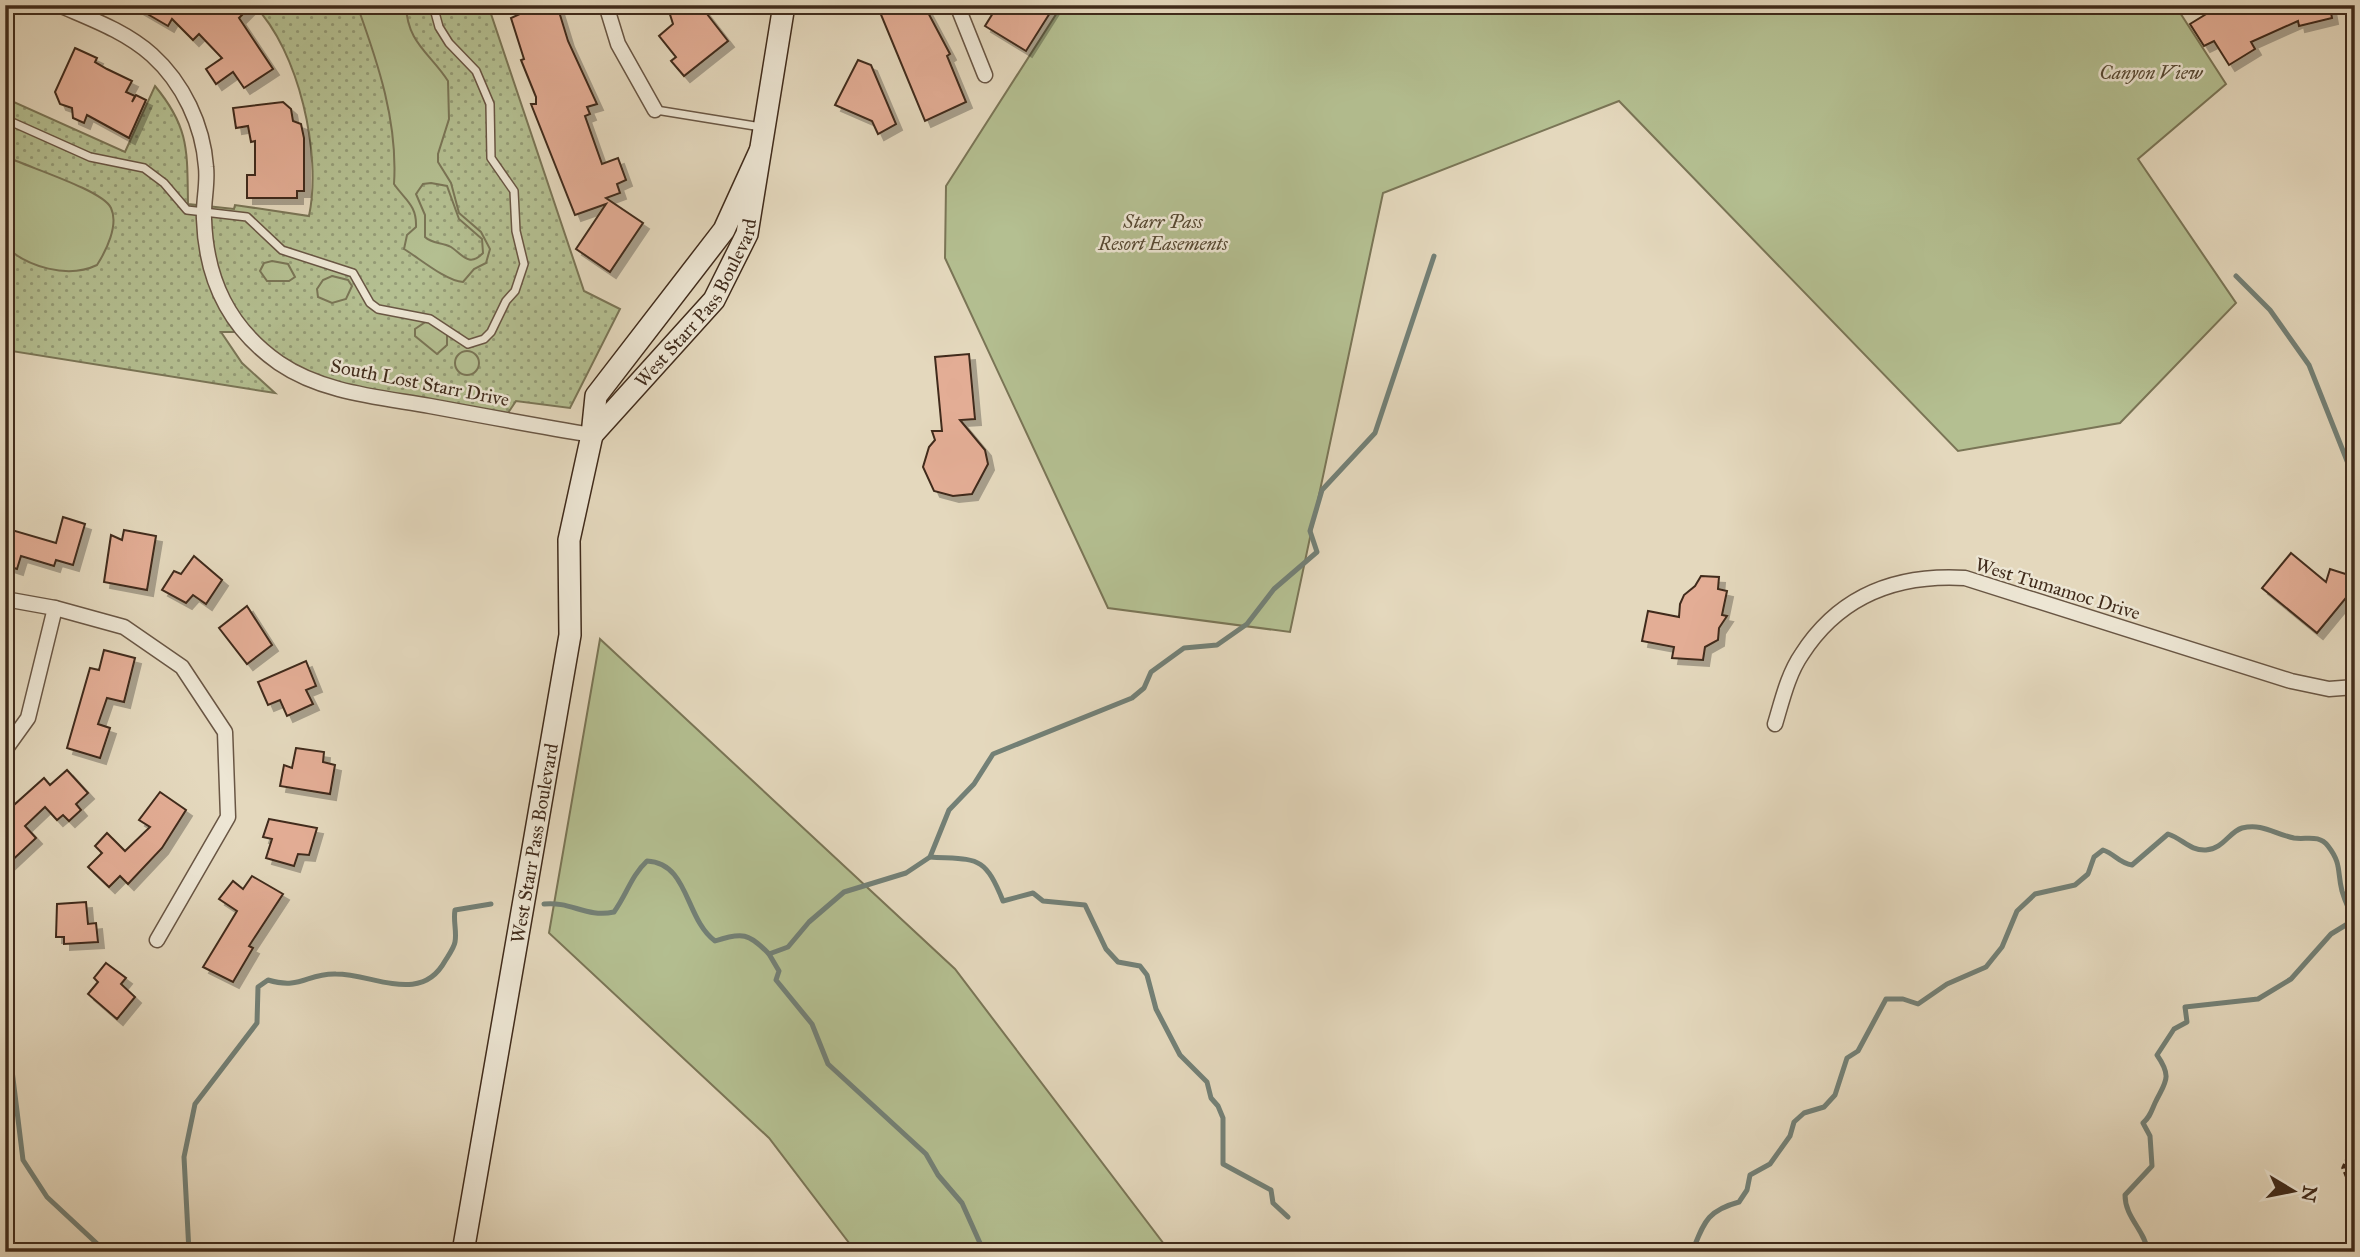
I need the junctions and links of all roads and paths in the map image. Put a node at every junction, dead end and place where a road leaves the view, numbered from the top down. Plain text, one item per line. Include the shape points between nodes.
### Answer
1 (59, 5) edge
2 (433, 5) edge
3 (606, 5) edge
4 (784, 5) edge
5 (957, 5) edge
6 (985, 75) dead end
7 (655, 110) joint
8 (5, 118) edge
9 (764, 127) junction
10 (760, 151) junction
11 (204, 212) junction
12 (592, 435) junction
13 (5, 599) edge
14 (55, 608) junction
15 (2355, 687) edge
16 (1775, 724) dead end
17 (5, 750) edge
18 (157, 940) dead end
19 (2355, 1151) edge
20 (2355, 1195) edge
21 (463, 1252) edge

1 - 11 street, South Lost Starr Drive via 119,31 152,55 179,86 203,145 207,169
2 - 11 lane via 449,43 476,71 490,104 491,158 514,191 522,277 484,339 468,344 430,319 378,309 353,273 288,254 247,217
3 - 7 street via 618,44
4 - 9 street, West Starr Pass Boulevard
5 - 6 street
7 - 9 lane
8 - 11 lane via 90,157 144,168 187,210
9 - 10 street, West Starr Pass Boulevard
10 - 12 street, West Starr Pass Boulevard via 724,230 596,396
10 - 12 street, West Starr Pass Boulevard via 747,234 714,300
11 - 12 street, South Lost Starr Drive via 209,269 224,306 248,338 281,364 334,388
12 - 21 street, West Starr Pass Boulevard via 569,540 570,635
13 - 14 street
14 - 17 street via 28,718
14 - 18 street via 124,627 182,667 225,732 228,817
15 - 16 street, West Tumamoc Drive via 2291,681 1965,578 1916,578 1874,591 1836,615 1816,635 1789,679
19 - 20 path via 2343,1168

